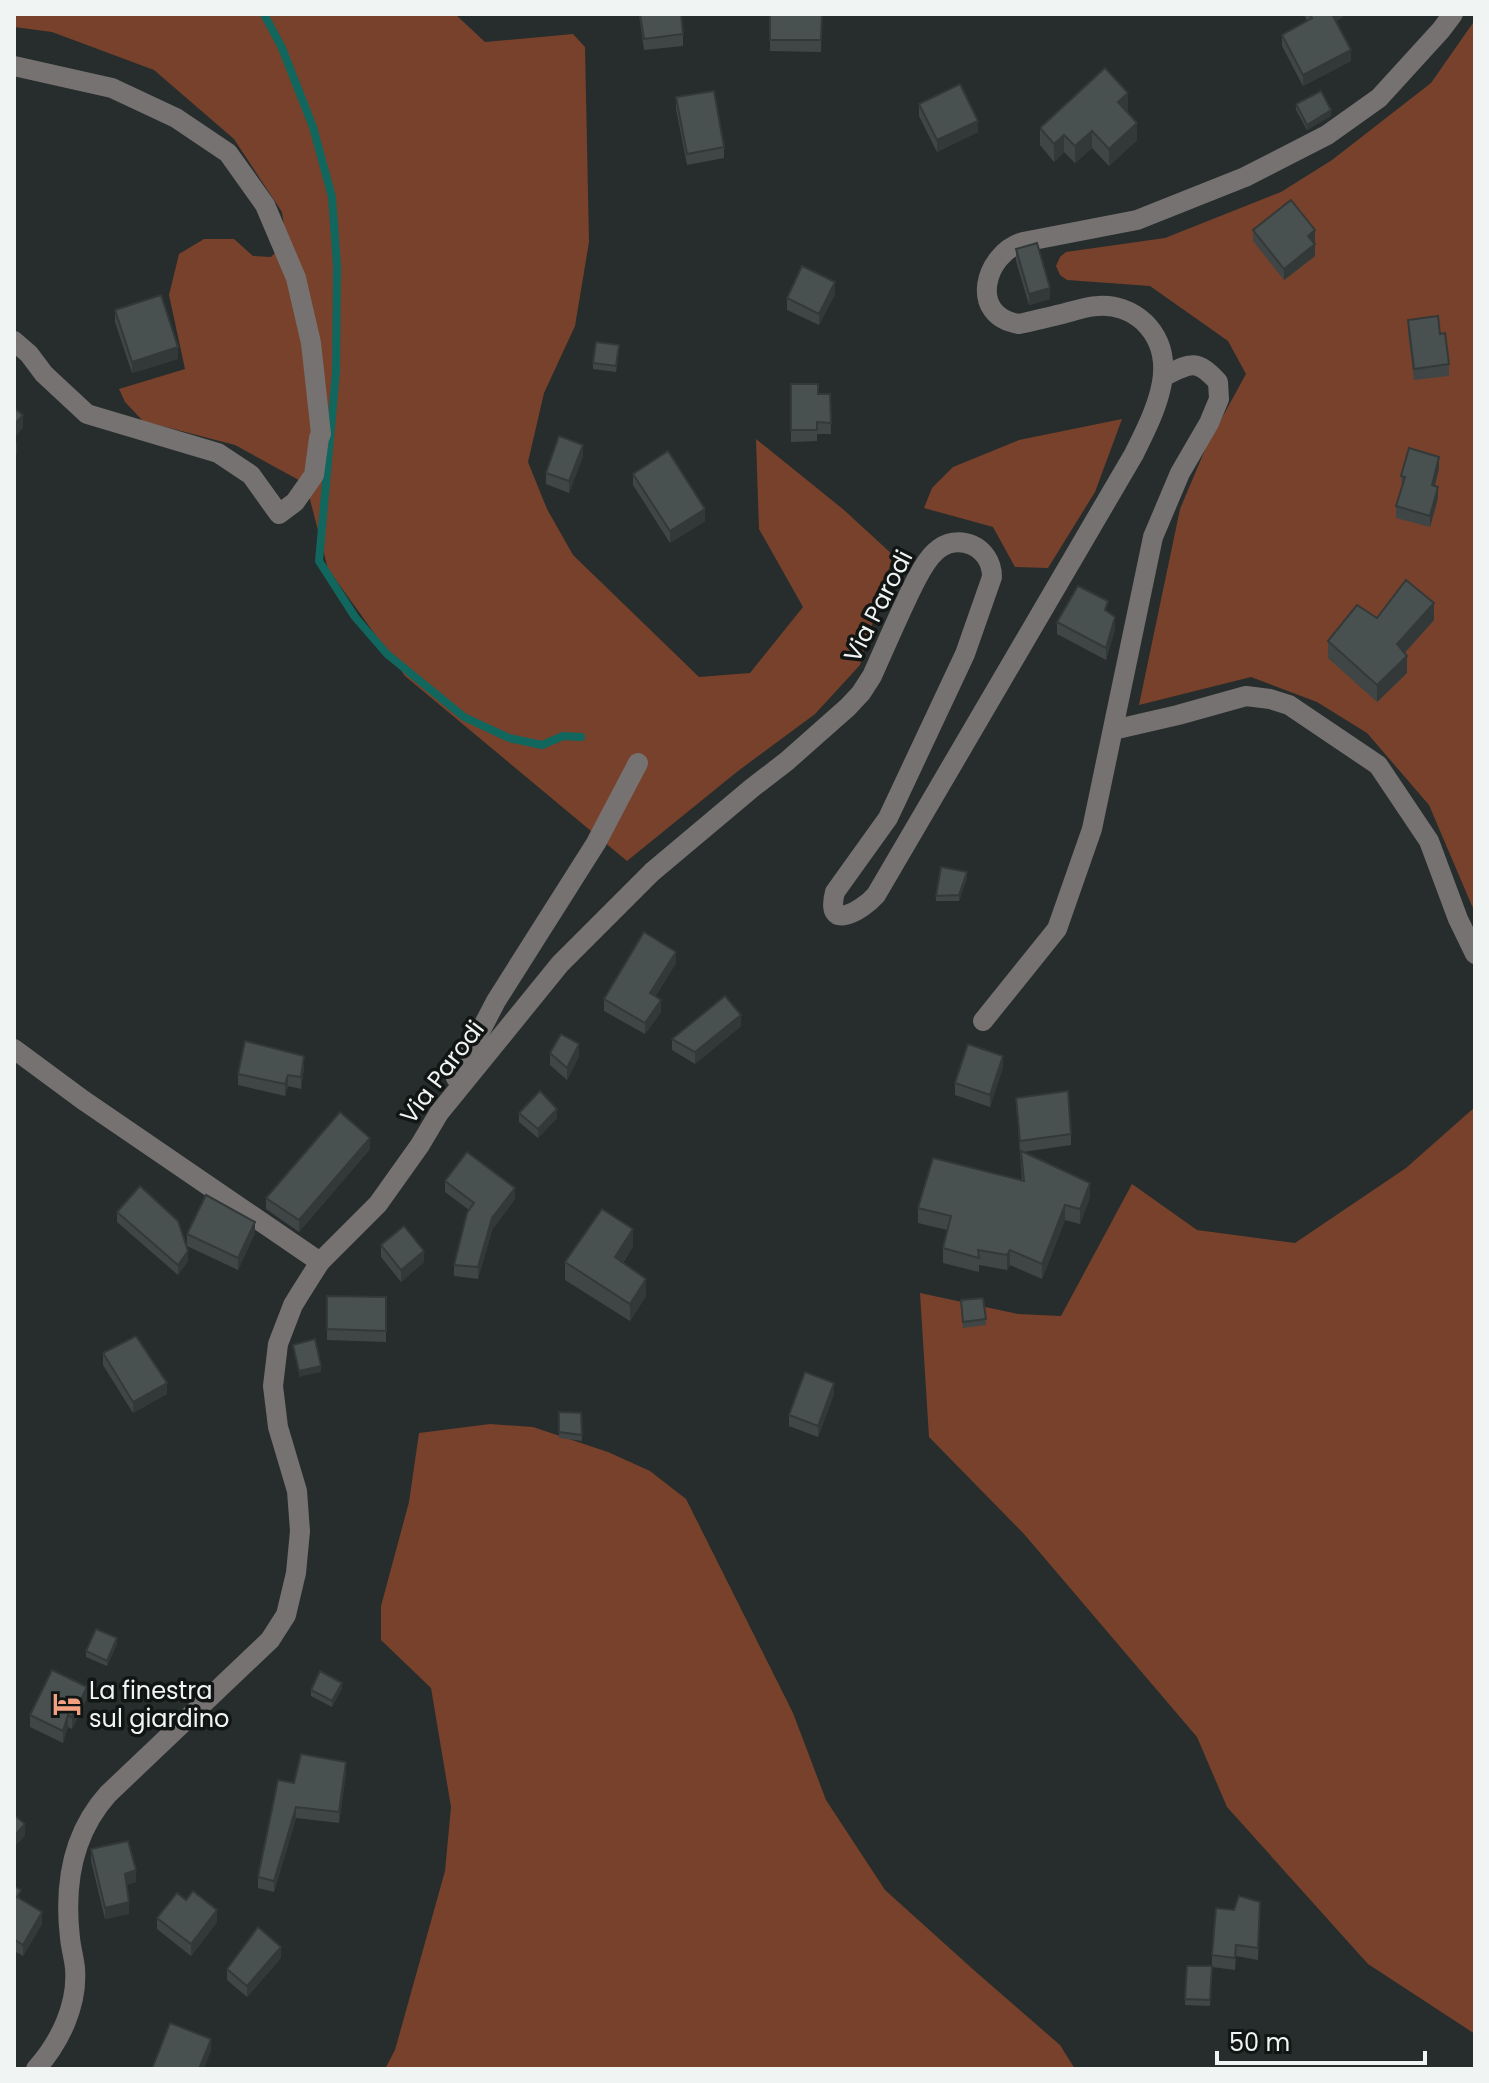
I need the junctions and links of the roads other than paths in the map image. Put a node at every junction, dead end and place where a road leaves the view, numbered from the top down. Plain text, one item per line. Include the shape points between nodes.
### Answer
1 (1453, 14) edge
2 (14, 66) edge
3 (14, 341) edge
4 (1163, 377) junction
5 (1113, 730) junction
6 (638, 763) dead end
7 (1475, 954) edge
8 (983, 1021) dead end
9 (14, 1049) edge
10 (439, 1113) junction
11 (320, 1262) junction
12 (36, 2069) edge

1 - 4 street, Via Parodi via 1379,98 1327,135 1245,177 1137,220 1023,242 996,262 986,290 1001,318 1019,324 1098,306 1128,311 1157,339
2 - 3 street via 112,88 176,118 228,153 265,205 296,278 311,343 321,434 314,475 279,514 251,475 218,453 87,414
4 - 5 street via 1188,364 1205,368 1218,382 1219,399 1153,537
4 - 10 street, Via Parodi via 1134,454 870,902 844,916 833,905 835,892 888,818 965,654 992,577 987,555 971,545 952,543 934,553 861,693 652,872 560,964
5 - 7 street via 1246,696 1289,705 1378,765 1429,841
5 - 8 street via 1092,829 1057,929
6 - 10 street via 596,843 496,1001
9 - 11 street
10 - 11 street, Via Parodi via 378,1204
11 - 12 street, Via Parodi via 283,1329 273,1386 278,1427 297,1491 300,1531 286,1615 270,1640 108,1794 85,1825 69,1893 74,1991 57,2041

